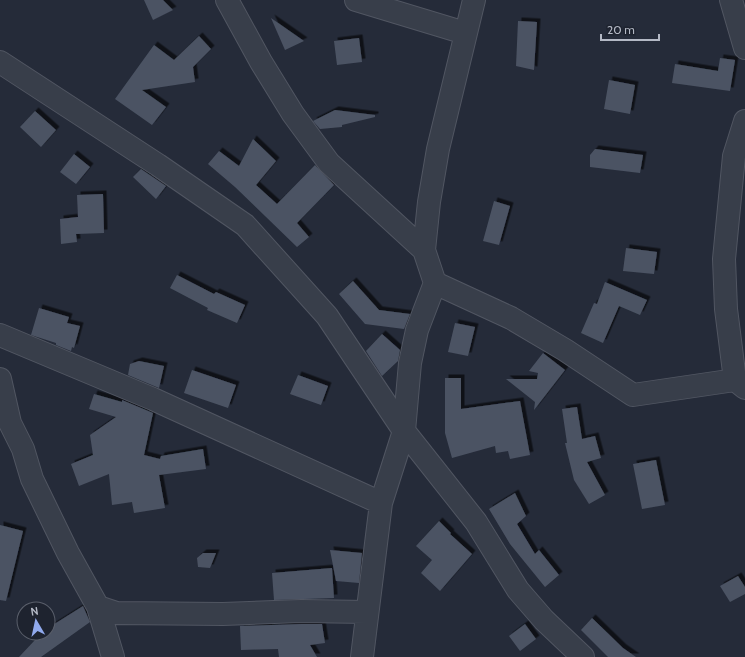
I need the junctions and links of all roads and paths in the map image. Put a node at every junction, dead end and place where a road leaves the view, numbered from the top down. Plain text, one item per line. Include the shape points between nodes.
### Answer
1 (227, 0) edge
2 (356, 0) edge
3 (474, 0) edge
4 (731, 0) edge
5 (240, 10) edge
6 (465, 33) junction
7 (745, 48) edge
8 (0, 62) edge
9 (745, 120) edge
10 (424, 250) junction
11 (435, 283) junction
12 (0, 335) edge
13 (0, 379) edge
14 (740, 384) edge
15 (404, 431) junction
16 (381, 502) junction
17 (98, 607) junction
18 (367, 612) junction
19 (113, 657) edge
20 (362, 657) edge
21 (582, 657) edge

1 - 5 street
2 - 6 street
3 - 6 street
4 - 7 street
5 - 10 street via 293,114 329,163
6 - 10 street via 438,149
8 - 15 street via 245,225 327,316
9 - 14 street via 734,156 724,259 726,309
10 - 11 street
11 - 14 street via 511,318 633,395
11 - 15 street via 417,330 410,363
12 - 16 street via 153,399
13 - 17 street via 10,423 23,449 32,478 68,553
15 - 16 street
15 - 21 street via 476,522 518,590
16 - 18 street
17 - 18 street via 116,613 222,614 301,610
17 - 19 street
18 - 20 street

